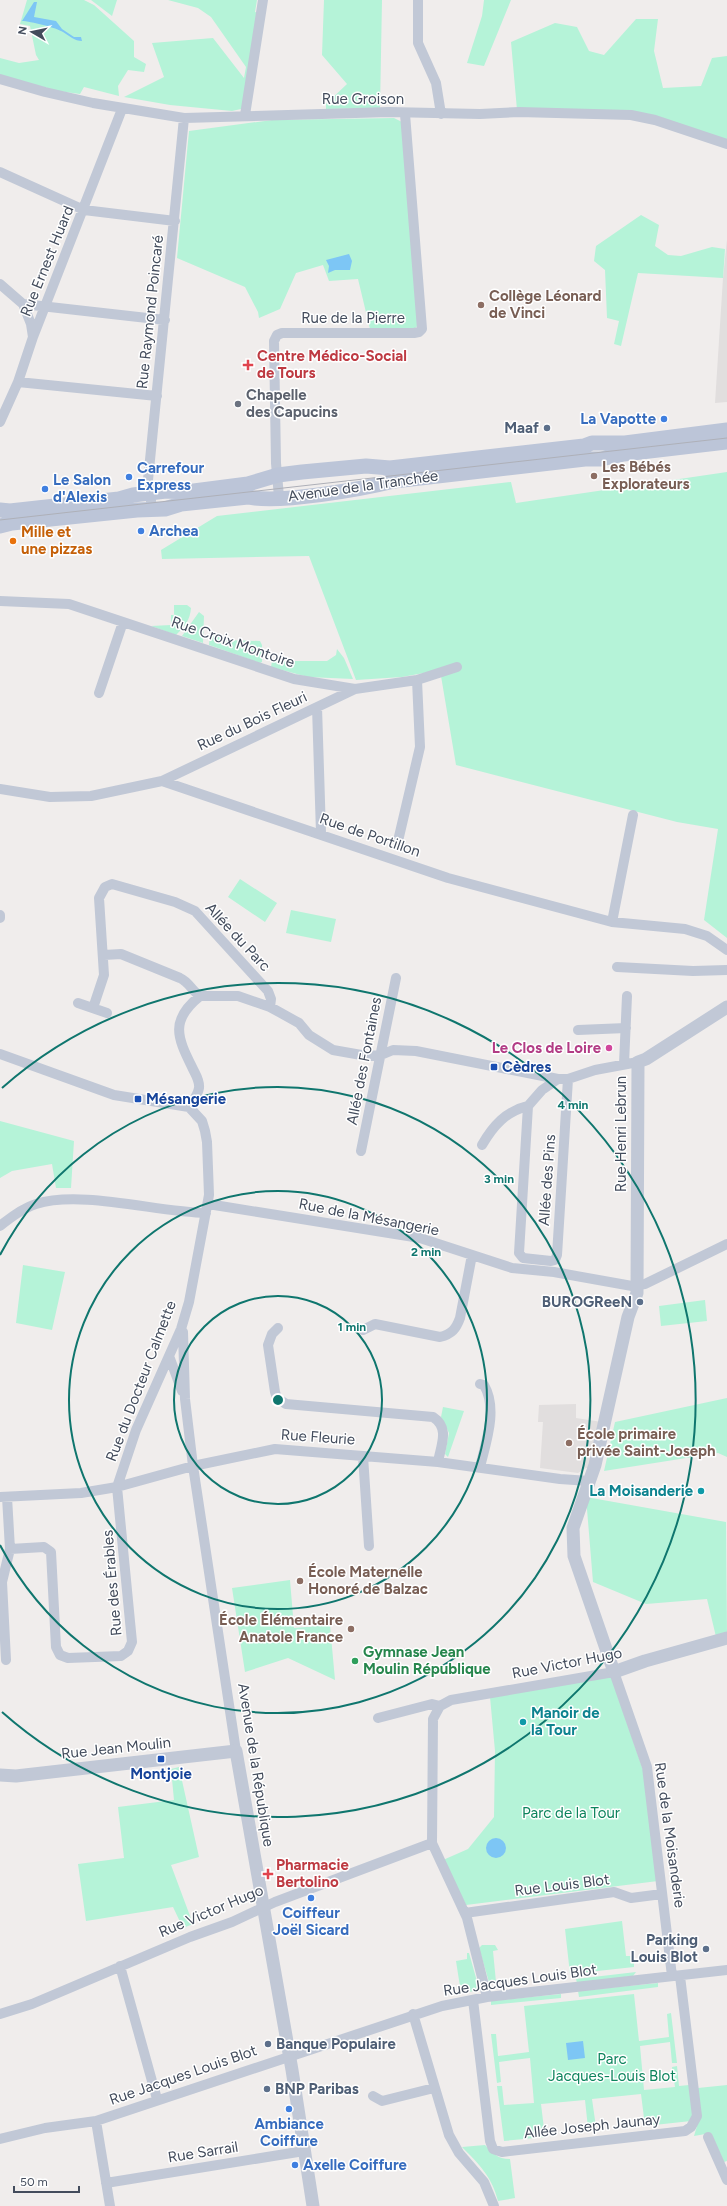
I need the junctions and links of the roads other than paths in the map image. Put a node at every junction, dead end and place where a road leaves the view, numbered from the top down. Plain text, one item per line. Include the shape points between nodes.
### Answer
1 (264, 0) edge
2 (418, 0) edge
3 (0, 78) edge
4 (122, 109) junction
5 (405, 114) junction
6 (441, 114) junction
7 (245, 115) junction
8 (184, 118) junction
9 (727, 144) edge
10 (0, 172) edge
11 (84, 210) junction
12 (175, 221) junction
13 (0, 284) edge
14 (23, 304) junction
15 (46, 307) junction
16 (165, 320) junction
17 (33, 337) junction
18 (18, 382) junction
19 (157, 396) junction
20 (0, 422) edge
21 (727, 430) edge
22 (727, 442) edge
23 (278, 475) junction
24 (150, 493) junction
25 (279, 497) junction
26 (152, 508) junction
27 (0, 510) edge
28 (0, 526) edge
29 (0, 601) edge
30 (123, 622) junction
31 (457, 666) dead end
32 (417, 680) junction
33 (355, 689) junction
34 (99, 693) dead end
35 (317, 707) junction
36 (162, 781) junction
37 (0, 789) edge
38 (633, 815) dead end
39 (321, 833) junction
40 (398, 841) dead end
41 (612, 922) junction
42 (727, 950) edge
43 (104, 954) junction
44 (617, 967) dead end
45 (727, 970) edge
46 (396, 978) dead end
47 (200, 996) junction
48 (627, 996) dead end
49 (78, 1003) dead end
50 (270, 1006) junction
51 (727, 1007) edge
52 (93, 1008) junction
53 (107, 1013) dead end
54 (626, 1028) junction
55 (578, 1030) dead end
56 (0, 1054) edge
57 (381, 1055) junction
58 (638, 1062) junction
59 (624, 1064) junction
60 (563, 1079) junction
61 (528, 1106) junction
62 (189, 1107) junction
63 (482, 1145) dead end
64 (361, 1151) dead end
65 (207, 1208) junction
66 (0, 1226) edge
67 (727, 1244) edge
68 (472, 1256) junction
69 (638, 1287) junction
70 (278, 1328) dead end
71 (181, 1329) junction
72 (363, 1330) dead end
73 (169, 1356) junction
74 (480, 1384) dead end
75 (185, 1399) junction
76 (363, 1456) junction
77 (438, 1462) junction
78 (193, 1466) junction
79 (480, 1467) junction
80 (590, 1481) junction
81 (118, 1487) junction
82 (3, 1497) edge
83 (370, 1546) dead end
84 (10, 1549) junction
85 (727, 1638) edge
86 (6, 1660) dead end
87 (614, 1672) junction
88 (440, 1706) junction
89 (378, 1718) dead end
90 (236, 1751) junction
91 (0, 1775) edge
92 (432, 1843) junction
93 (662, 1894) junction
94 (264, 1909) junction
95 (465, 1913) junction
96 (120, 1966) junction
97 (727, 1970) edge
98 (676, 1976) junction
99 (487, 1997) junction
100 (473, 2000) junction
101 (0, 2014) edge
102 (413, 2014) junction
103 (289, 2056) junction
104 (434, 2088) junction
105 (373, 2096) dead end
106 (157, 2100) junction
107 (96, 2121) junction
108 (708, 2137) dead end
109 (0, 2138) edge
110 (304, 2151) junction
111 (727, 2180) edge
112 (106, 2183) junction
113 (110, 2206) edge
114 (313, 2206) edge
115 (494, 2206) edge

1 - 7 street
2 - 6 street via 418,43 436,83
3 - 4 street, Rue Groison via 45,92
4 - 8 street, Rue Groison
4 - 11 street, Rue Ernest Huard
5 - 6 street, Rue Groison
5 - 7 street, Rue Groison
5 - 23 street, Rue de la Pierre via 422,329 414,333 282,333 277,336 274,350
6 - 9 street, Rue Groison via 519,112 631,115 655,120
7 - 8 street, Rue Groison
8 - 12 street, Rue Raymond Poincaré
10 - 11 street
11 - 12 street
11 - 15 street, Rue Ernest Huard
12 - 16 street, Rue Raymond Poincaré
13 - 14 street
14 - 15 street
14 - 17 street
15 - 16 street
15 - 17 street, Rue Ernest Huard
16 - 19 street, Rue Raymond Poincaré
17 - 18 street, Rue Ernest Huard
18 - 19 street
18 - 20 street, Rue Ernest Huard
19 - 24 street, Rue Raymond Poincaré via 148,480
21 - 23 main road, Avenue de la Tranchée via 625,443 599,442 390,468 366,466
22 - 25 main road, Avenue de la Tranchée
23 - 24 main road, Avenue de la Tranchée via 248,484 186,492
23 - 25 street, Rue de la Pierre
24 - 26 street, Rue Raymond Poincaré
24 - 27 main road, Avenue de la Tranchée via 119,499
25 - 26 main road, Avenue de la Tranchée via 248,497 181,504 165,509
26 - 28 main road, Avenue de la Tranchée
29 - 30 street, Rue Croix Montoire via 69,604
30 - 33 street, Rue Croix Montoire via 294,679
30 - 34 street
31 - 32 street, Rue Croix Montoire
32 - 33 street, Rue Croix Montoire
32 - 40 street via 420,747
33 - 35 street, Rue du Bois Fleuri
35 - 36 street, Rue du Bois Fleuri
35 - 39 street
36 - 37 street, Rue de Portillon via 90,796 50,797
36 - 39 street, Rue de Portillon
38 - 41 street
39 - 41 street, Rue de Portillon via 448,878
41 - 42 street, Rue de Portillon via 684,929 707,936
43 - 47 street via 121,954 180,978
43 - 50 street, Allée du Parc via 100,898 105,887 112,884 175,902 195,911 268,991
43 - 52 street, Allée du Parc via 104,975
44 - 45 street
46 - 57 street, Allée des Fontaines
47 - 50 street via 238,996
47 - 62 street via 185,1012 179,1030 179,1040 199,1082 196,1096
48 - 54 street
49 - 52 street
50 - 57 street via 299,1023 309,1035 329,1048 356,1055
51 - 58 street, Rue Henri Lebrun
52 - 53 street
54 - 55 street
54 - 59 street
56 - 62 street via 114,1095
57 - 60 street via 392,1050 416,1051
57 - 64 street, Allée des Fontaines
58 - 59 street
58 - 69 street, Rue Henri Lebrun
59 - 60 street
60 - 61 street via 542,1090
60 - 61 street, Allée des Pins via 555,1260 551,1261 523,1258 519,1253
61 - 63 street via 516,1109 502,1119 490,1131
62 - 65 street, Rue du Docteur Calmette via 202,1121 207,1142
65 - 66 street, Rue de la Mésangerie via 64,1199 36,1204 22,1210
65 - 68 street, Rue de la Mésangerie via 420,1238
65 - 71 street, Rue du Docteur Calmette
67 - 69 street
68 - 69 street, Rue de la Mésangerie via 512,1268 554,1272
68 - 72 street via 460,1318 456,1328 449,1335 440,1336 375,1324
69 - 80 street, Rue de la Moisanderie via 628,1317
70 - 77 street via 272,1334 268,1345 275,1392 281,1402 433,1417 440,1421 444,1430
71 - 73 street, Rue du Docteur Calmette
71 - 75 street, Avenue de la République via 184,1332
73 - 75 street, Avenue de la République
73 - 81 street, Rue du Docteur Calmette via 136,1430
74 - 79 street via 484,1385 489,1393 491,1406
75 - 78 street, Avenue de la République
76 - 77 street, Rue Fleurie
76 - 78 street, Rue Fleurie via 275,1449
76 - 83 street
77 - 79 street, Rue Fleurie
78 - 81 street, Rue Fleurie
78 - 90 street, Avenue de la République
79 - 80 street, Rue Fleurie
80 - 87 street, Rue de la Moisanderie via 573,1528 574,1556
81 - 82 street, Rue Fleurie via 81,1493
81 - 84 street, Rue des Érables via 132,1642 125,1654 68,1658 60,1655 56,1647 51,1552 44,1548
82 - 84 street
84 - 86 street via 2,1582
85 - 87 street, Rue Victor Hugo
87 - 88 street, Rue Victor Hugo via 451,1700
87 - 93 street, Rue de la Moisanderie via 648,1767
88 - 89 street, Rue Victor Hugo via 432,1704
88 - 92 street via 432,1725
90 - 91 street, Rue Jean Moulin via 16,1776
90 - 94 street, Avenue de la République
92 - 94 street, Rue Victor Hugo via 275,1902
92 - 95 street
93 - 95 street, Rue Louis Blot via 631,1898 614,1892
93 - 98 street, Rue de la Moisanderie
94 - 96 street, Rue Victor Hugo
94 - 103 street, Avenue de la République
95 - 99 street
96 - 101 street, Rue Victor Hugo via 32,2004
96 - 106 street
97 - 98 street, Rue Jacques Louis Blot
98 - 99 street, Rue Jacques Louis Blot
98 - 100 street, Allée Joseph Jaunay via 696,2116 692,2128 685,2131 648,2136 502,2152 493,2149
99 - 100 street, Rue Jacques Louis Blot
100 - 102 street, Rue Jacques Louis Blot
102 - 103 street, Rue Jacques Louis Blot
102 - 104 street
103 - 106 street, Rue Jacques Louis Blot
103 - 110 street, Avenue de la République
104 - 105 street via 382,2101
104 - 115 street via 448,2135 459,2153 484,2182
106 - 107 street, Rue Jacques Louis Blot
107 - 109 street, Rue Jacques Louis Blot via 44,2128
107 - 112 street
108 - 111 street
110 - 112 street, Rue Sarrail
110 - 114 street, Avenue de la République
112 - 113 street

